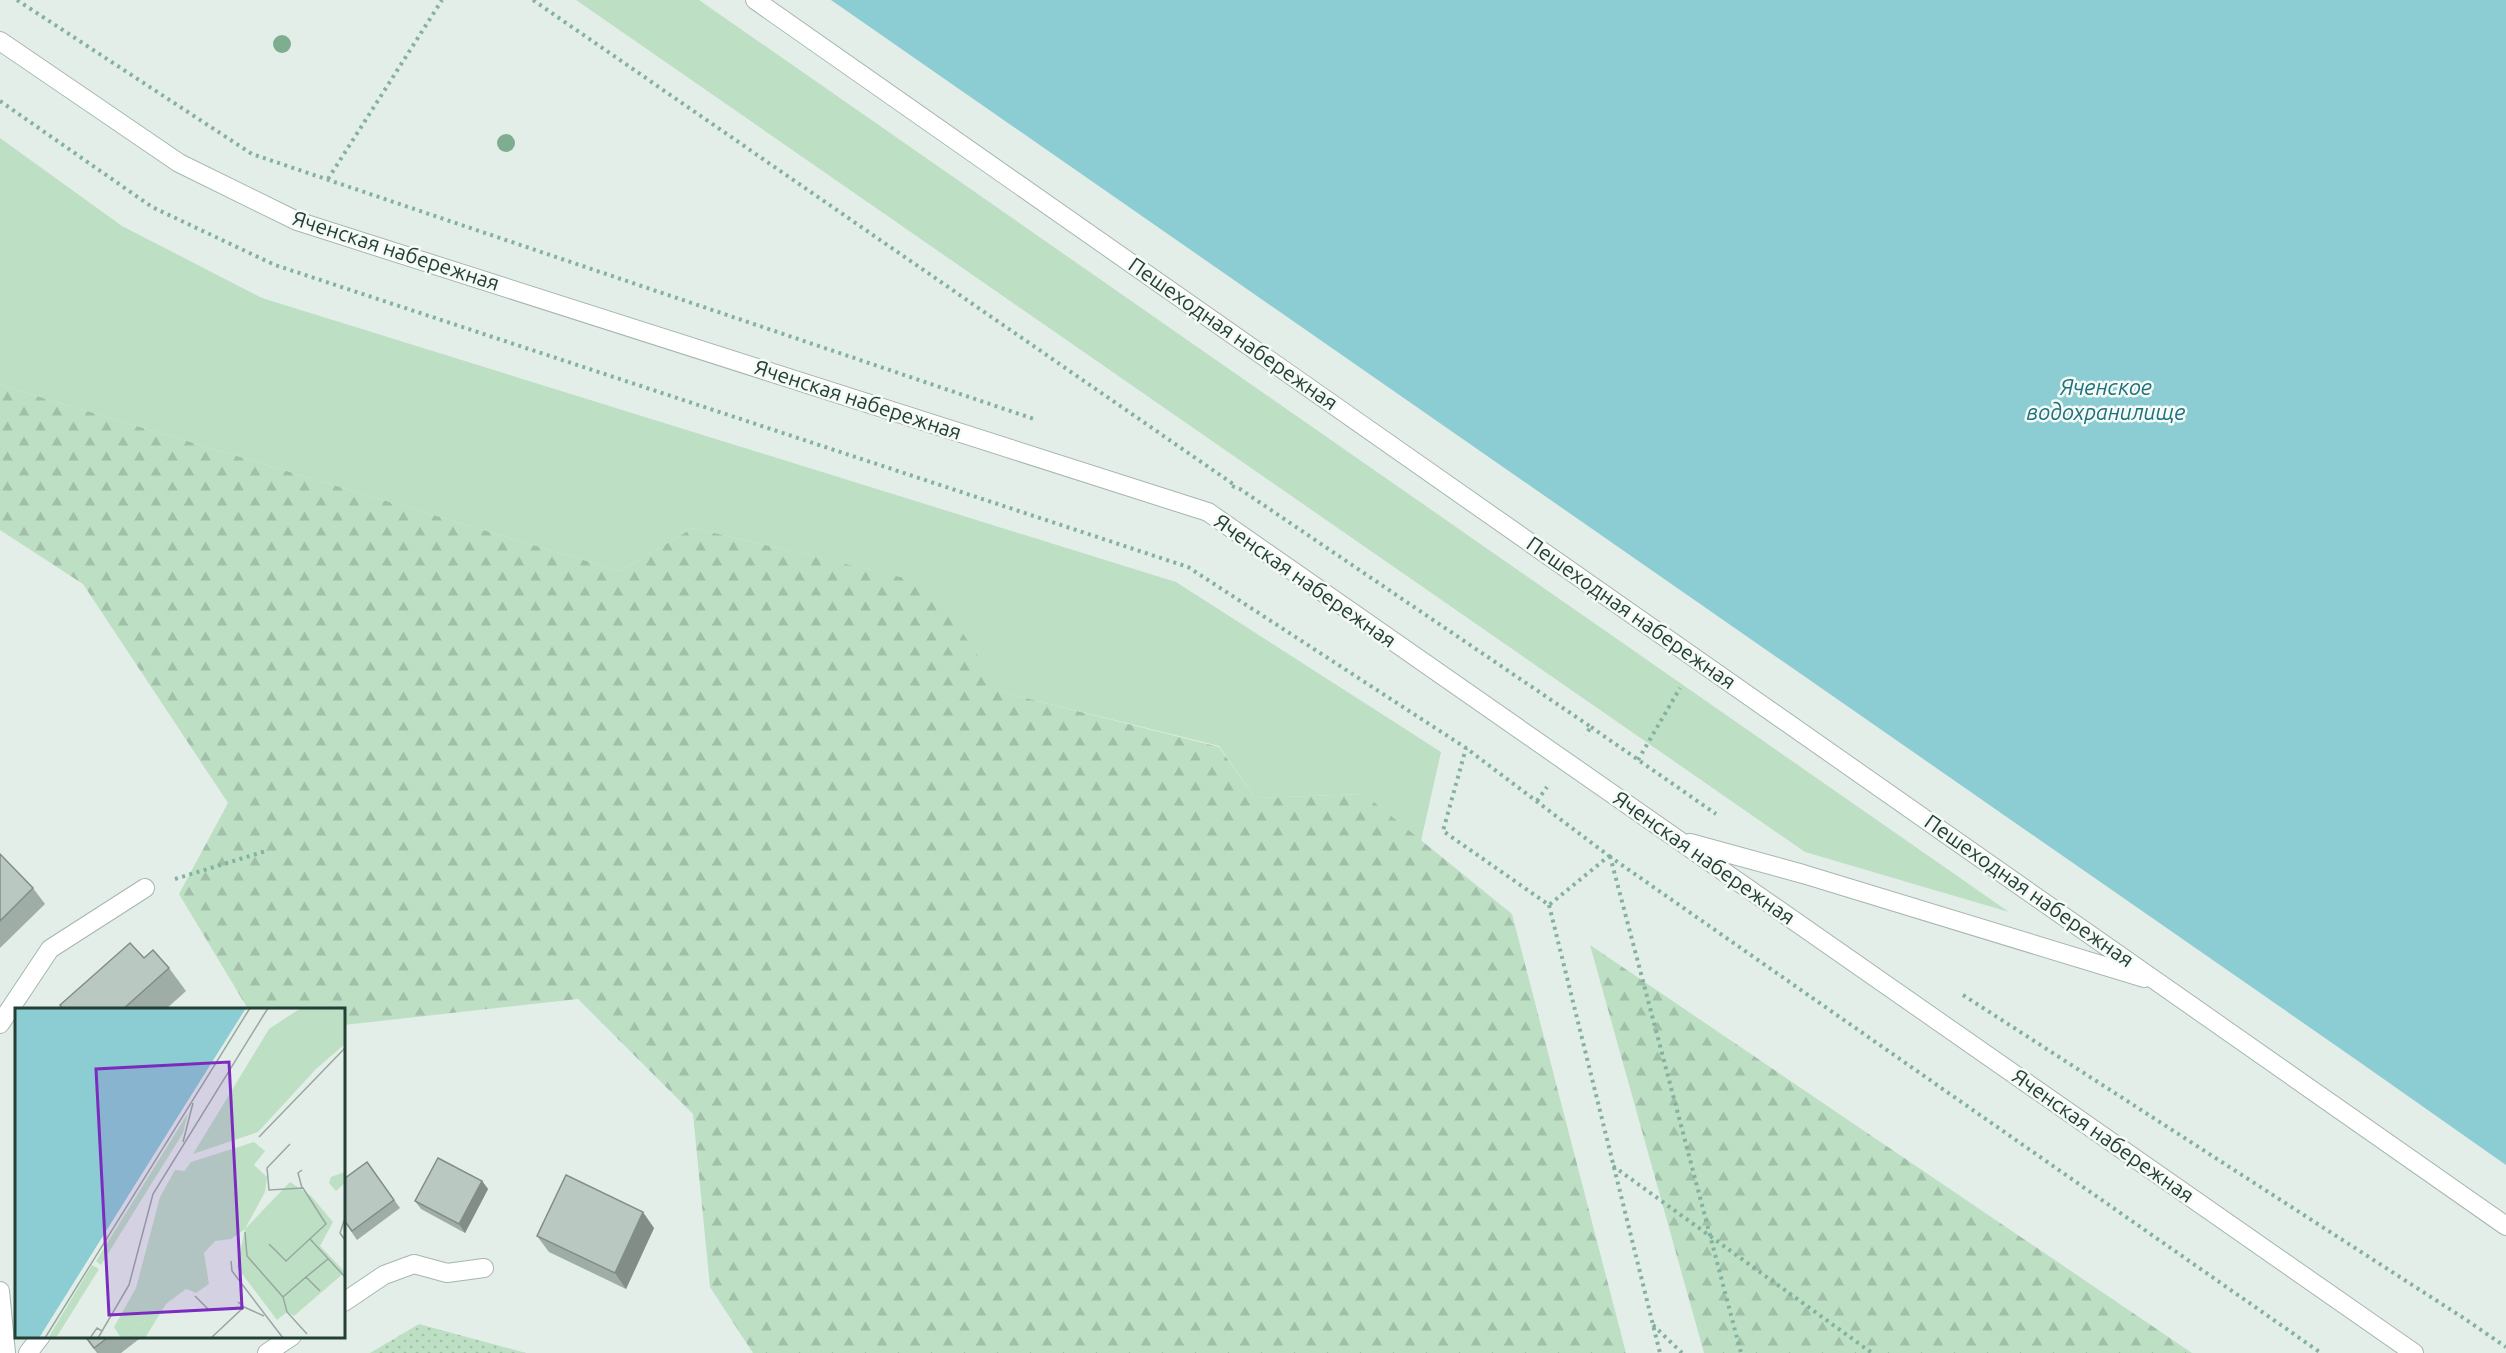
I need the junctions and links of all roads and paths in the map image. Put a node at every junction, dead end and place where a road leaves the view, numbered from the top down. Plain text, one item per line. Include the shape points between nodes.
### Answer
1 (442, 0) edge
2 (533, 0) edge
3 (755, 0) edge
4 (0, 41) edge
5 (0, 101) edge
6 (328, 179) dead end
7 (1240, 489) dead end
8 (1698, 659) junction
9 (1591, 727) dead end
10 (1466, 748) junction
11 (1638, 760) junction
12 (1725, 820) dead end
13 (1677, 840) junction
14 (266, 851) dead end
15 (1610, 856) junction
16 (145, 888) joint
17 (1549, 905) junction
18 (2160, 983) junction
19 (1958, 992) dead end
20 (0, 1024) edge
21 (1613, 1166) junction
22 (2506, 1226) edge
23 (1710, 1235) junction
24 (484, 1268) dead end
25 (0, 1291) edge
26 (345, 1301) edge
27 (1653, 1325) junction
28 (39, 1338) edge
29 (289, 1338) edge
30 (2506, 1347) edge
31 (6, 1353) edge
32 (28, 1353) edge
33 (267, 1353) edge
34 (1660, 1353) edge
35 (1682, 1353) edge
36 (1741, 1353) edge
37 (1872, 1353) edge
38 (2321, 1353) edge
39 (2414, 1353) edge

1 - 6 path
2 - 7 path
3 - 8 street, Пешеходная набережная
4 - 13 street, Яченская набережная via 179,163 297,221 1208,512
5 - 10 path via 152,207 275,265 1188,567
8 - 11 path
8 - 18 street, Пешеходная набережная
9 - 11 path
10 - 15 path
10 - 17 path via 1443,831
11 - 12 path
13 - 18 street via 1803,874
13 - 39 street, Яченская набережная
14 - 16 path
15 - 17 path
15 - 23 path
15 - 38 path
16 - 20 street via 50,949
17 - 21 path
18 - 22 street, Пешеходная набережная
19 - 30 path
21 - 23 path
21 - 27 path
23 - 36 path
23 - 37 path
24 - 26 street via 447,1273 414,1264 384,1275
25 - 31 street
27 - 34 path
27 - 35 path
28 - 32 street
29 - 33 street

